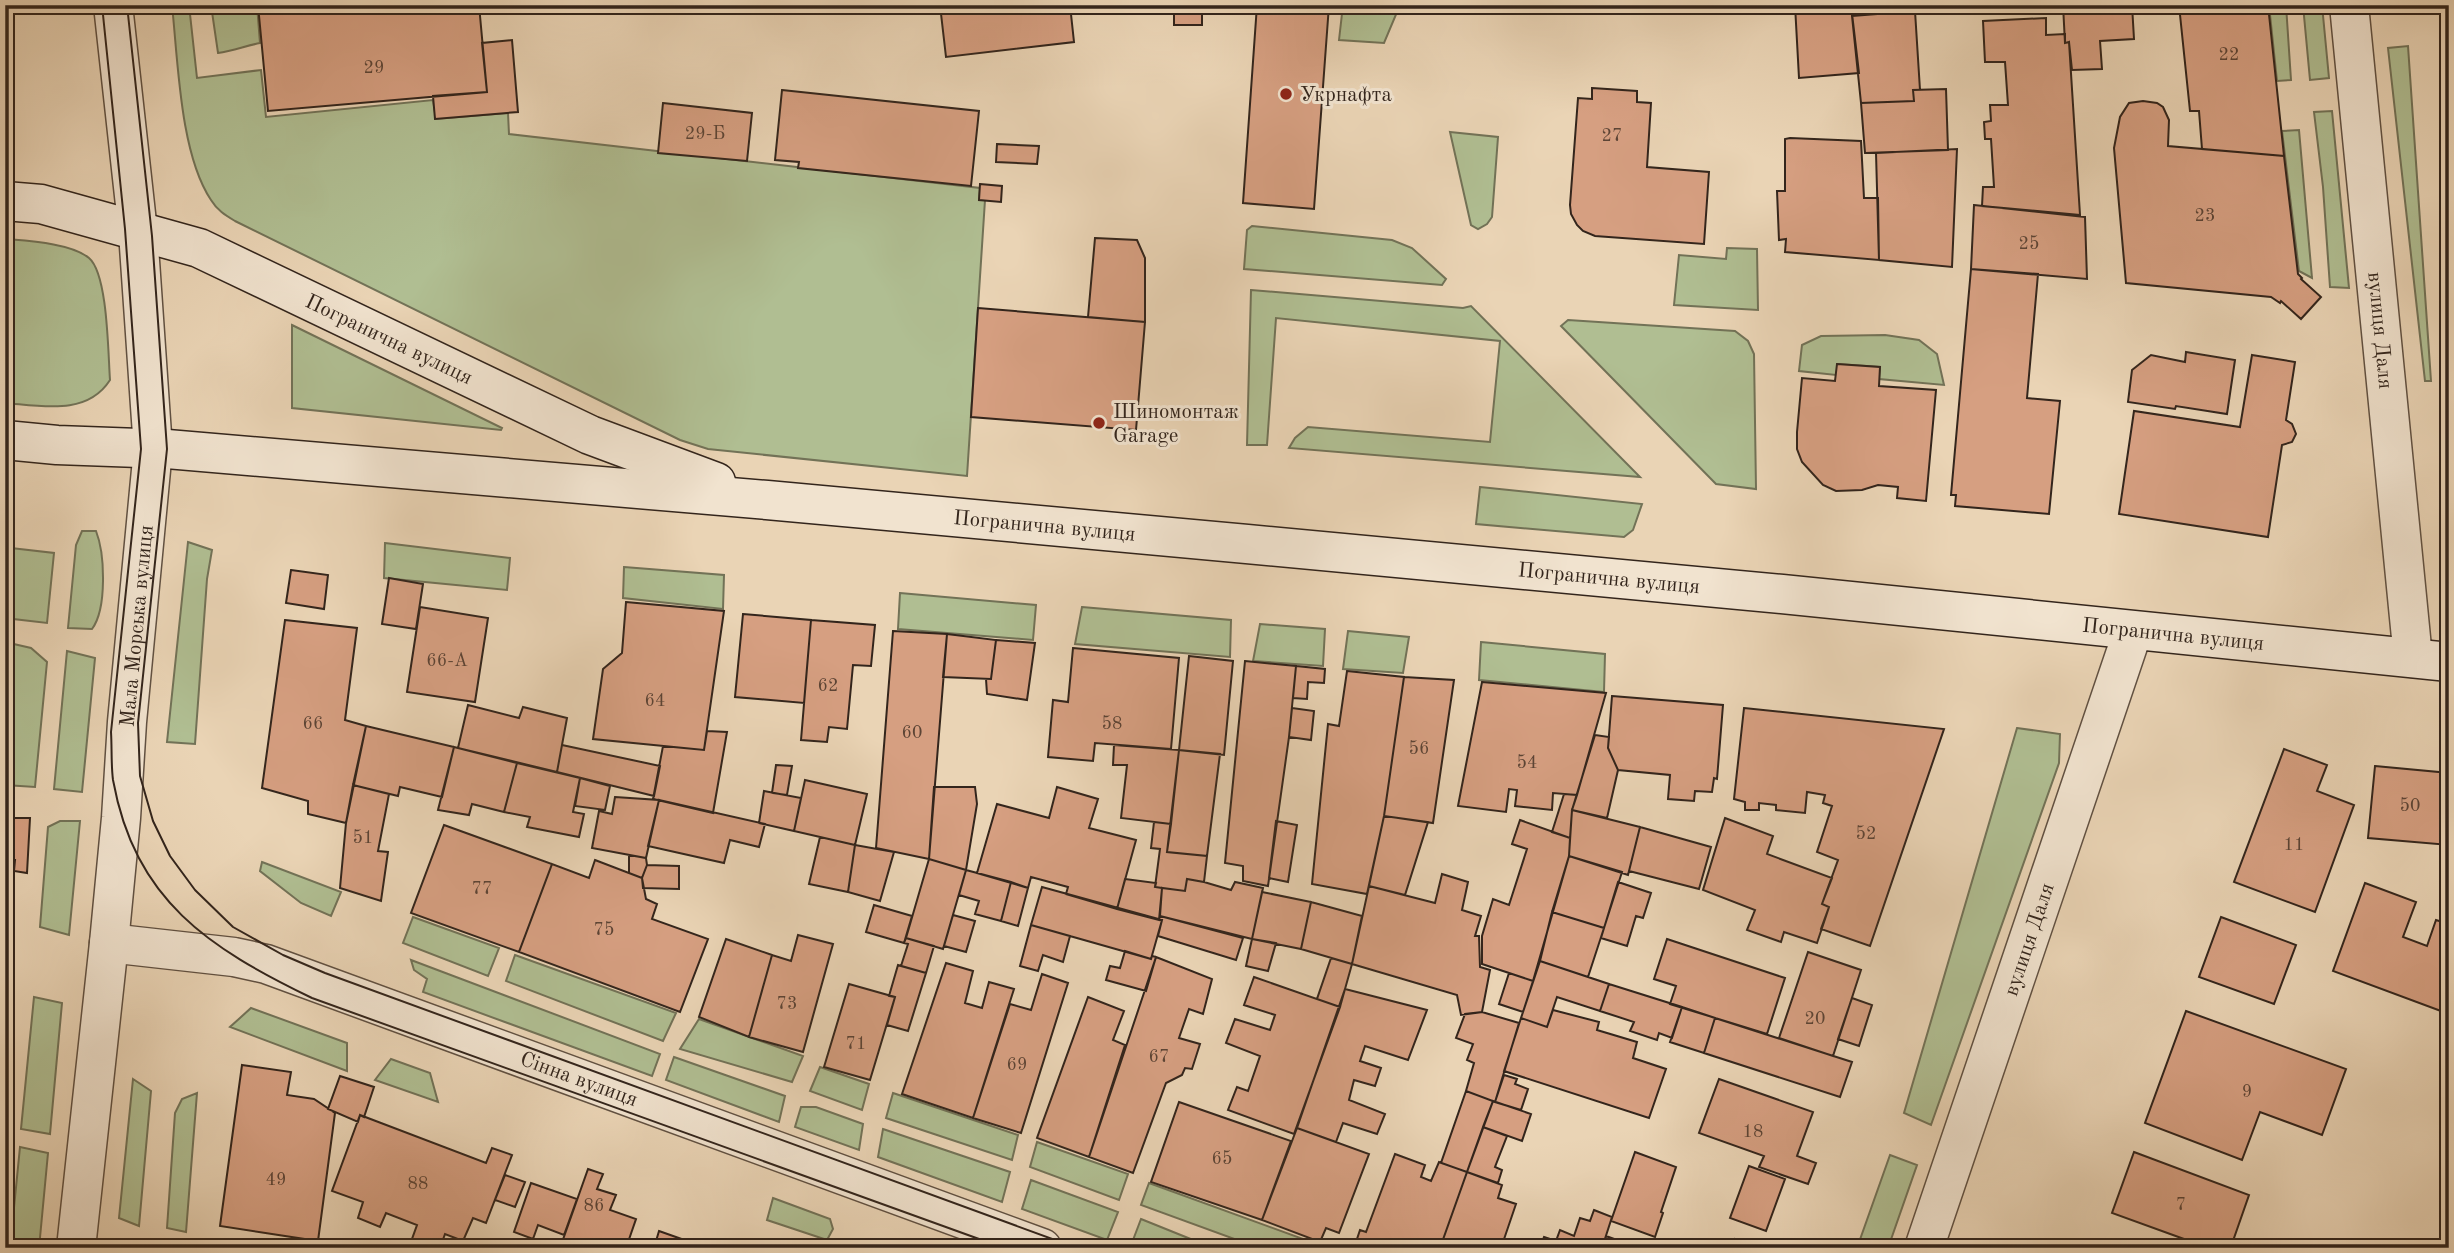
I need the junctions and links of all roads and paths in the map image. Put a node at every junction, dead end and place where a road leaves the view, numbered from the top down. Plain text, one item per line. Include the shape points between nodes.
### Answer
1 (113, 5) edge
2 (2349, 5) edge
3 (5, 201) edge
4 (138, 232) junction
5 (5, 440) edge
6 (153, 449) junction
7 (768, 500) junction
8 (2133, 631) junction
9 (2431, 660) edge
10 (110, 943) junction
11 (76, 1248) edge
12 (1042, 1248) edge
13 (1924, 1248) edge

1 - 4 street, Мала Морська вулиця
2 - 9 street, вулиця Даля
3 - 4 street, Погранична вулиця via 41,204
4 - 6 street, Мала Морська вулиця
4 - 7 street, Погранична вулиця via 200,248 590,435
5 - 6 street, Погранична вулиця
6 - 7 street, Погранична вулиця
6 - 10 street, Мала Морська вулиця
7 - 8 street, Погранична вулиця
8 - 9 street, Погранична вулиця
8 - 13 street, вулиця Даля
10 - 11 street, Мала Морська вулиця
10 - 12 street, Сінна вулиця via 266,964

